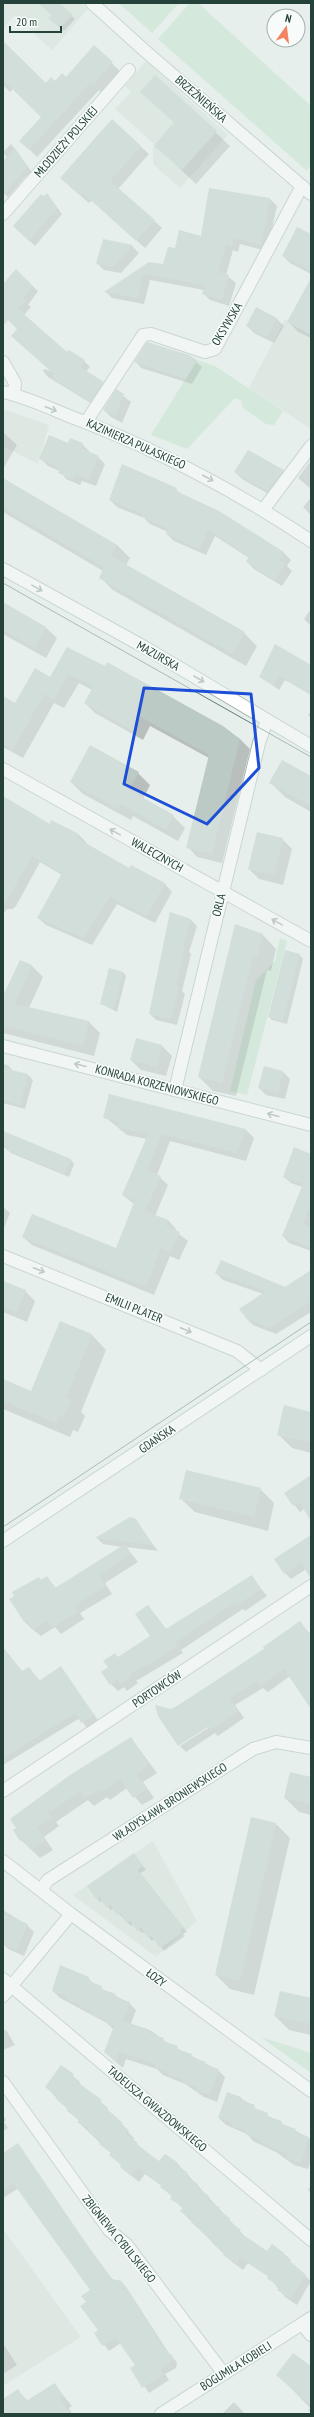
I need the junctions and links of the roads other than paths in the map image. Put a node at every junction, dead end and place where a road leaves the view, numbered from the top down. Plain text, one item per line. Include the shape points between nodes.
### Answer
1 (92, 3) edge
2 (130, 70) dead end
3 (306, 190) edge
4 (3, 214) edge
5 (3, 362) edge
6 (9, 393) edge
7 (86, 422) junction
8 (311, 446) edge
9 (263, 510) junction
10 (310, 538) edge
11 (3, 569) edge
12 (267, 720) junction
13 (311, 746) edge
14 (3, 769) edge
15 (222, 892) junction
16 (311, 941) edge
17 (3, 1046) edge
18 (175, 1090) junction
19 (311, 1125) edge
20 (3, 1256) edge
21 (311, 1336) edge
22 (261, 1370) junction
23 (3, 1541) edge
24 (311, 1586) edge
25 (311, 1748) edge
26 (3, 1792) edge
27 (3, 1861) edge
28 (41, 1890) junction
29 (71, 1914) junction
30 (7, 1982) edge
31 (3, 1996) edge
32 (3, 2082) edge
33 (311, 2091) edge
34 (311, 2240) edge
35 (307, 2321) edge
36 (311, 2334) edge
37 (224, 2374) junction
38 (161, 2414) edge

1 - 3 street, BRZEŹNIEŃSKA
2 - 4 street, MŁODZIEŻY POLSKIEJ
3 - 7 street, OKSYWSKA via 215,349 205,352 151,334 143,335
5 - 6 street via 15,383
6 -> 7 street, KAZIMIERZA PUŁASKIEGO
7 -> 9 street, KAZIMIERZA PUŁASKIEGO via 184,465
8 - 9 street
9 - 10 street, KAZIMIERZA PUŁASKIEGO
11 -> 12 street, MAZURSKA via 153,652
12 - 13 street, MAZURSKA
12 - 15 street, ORLA
15 -> 14 street, WALECZNYCH
16 -> 15 street, WALECZNYCH
15 - 18 street, ORLA
18 -> 17 street, KONRADA KORZENIOWSKIEGO
19 -> 18 street, KONRADA KORZENIOWSKIEGO
20 -> 22 street, EMILII PLATER via 237,1351
21 - 22 street, GDAŃSKA
22 - 23 street, GDAŃSKA
24 - 26 street, PORTOWCÓW
25 - 28 street, WŁADYSŁAWA BRONIEWSKIEGO via 276,1742 253,1749 48,1880
27 - 28 street, ŁOZY
28 - 29 street, ŁOZY
29 - 30 street
29 - 33 street, ŁOZY
30 - 31 street
30 - 34 street, TADEUSZA GWIAZDOWSKIEGO
32 - 37 street, ZBIGNIEWA CYBULSKIEGO via 109,2230 127,2245
35 - 36 street
35 - 37 street, BOGUMIŁA KOBIELI
37 - 38 street, BOGUMIŁA KOBIELI

